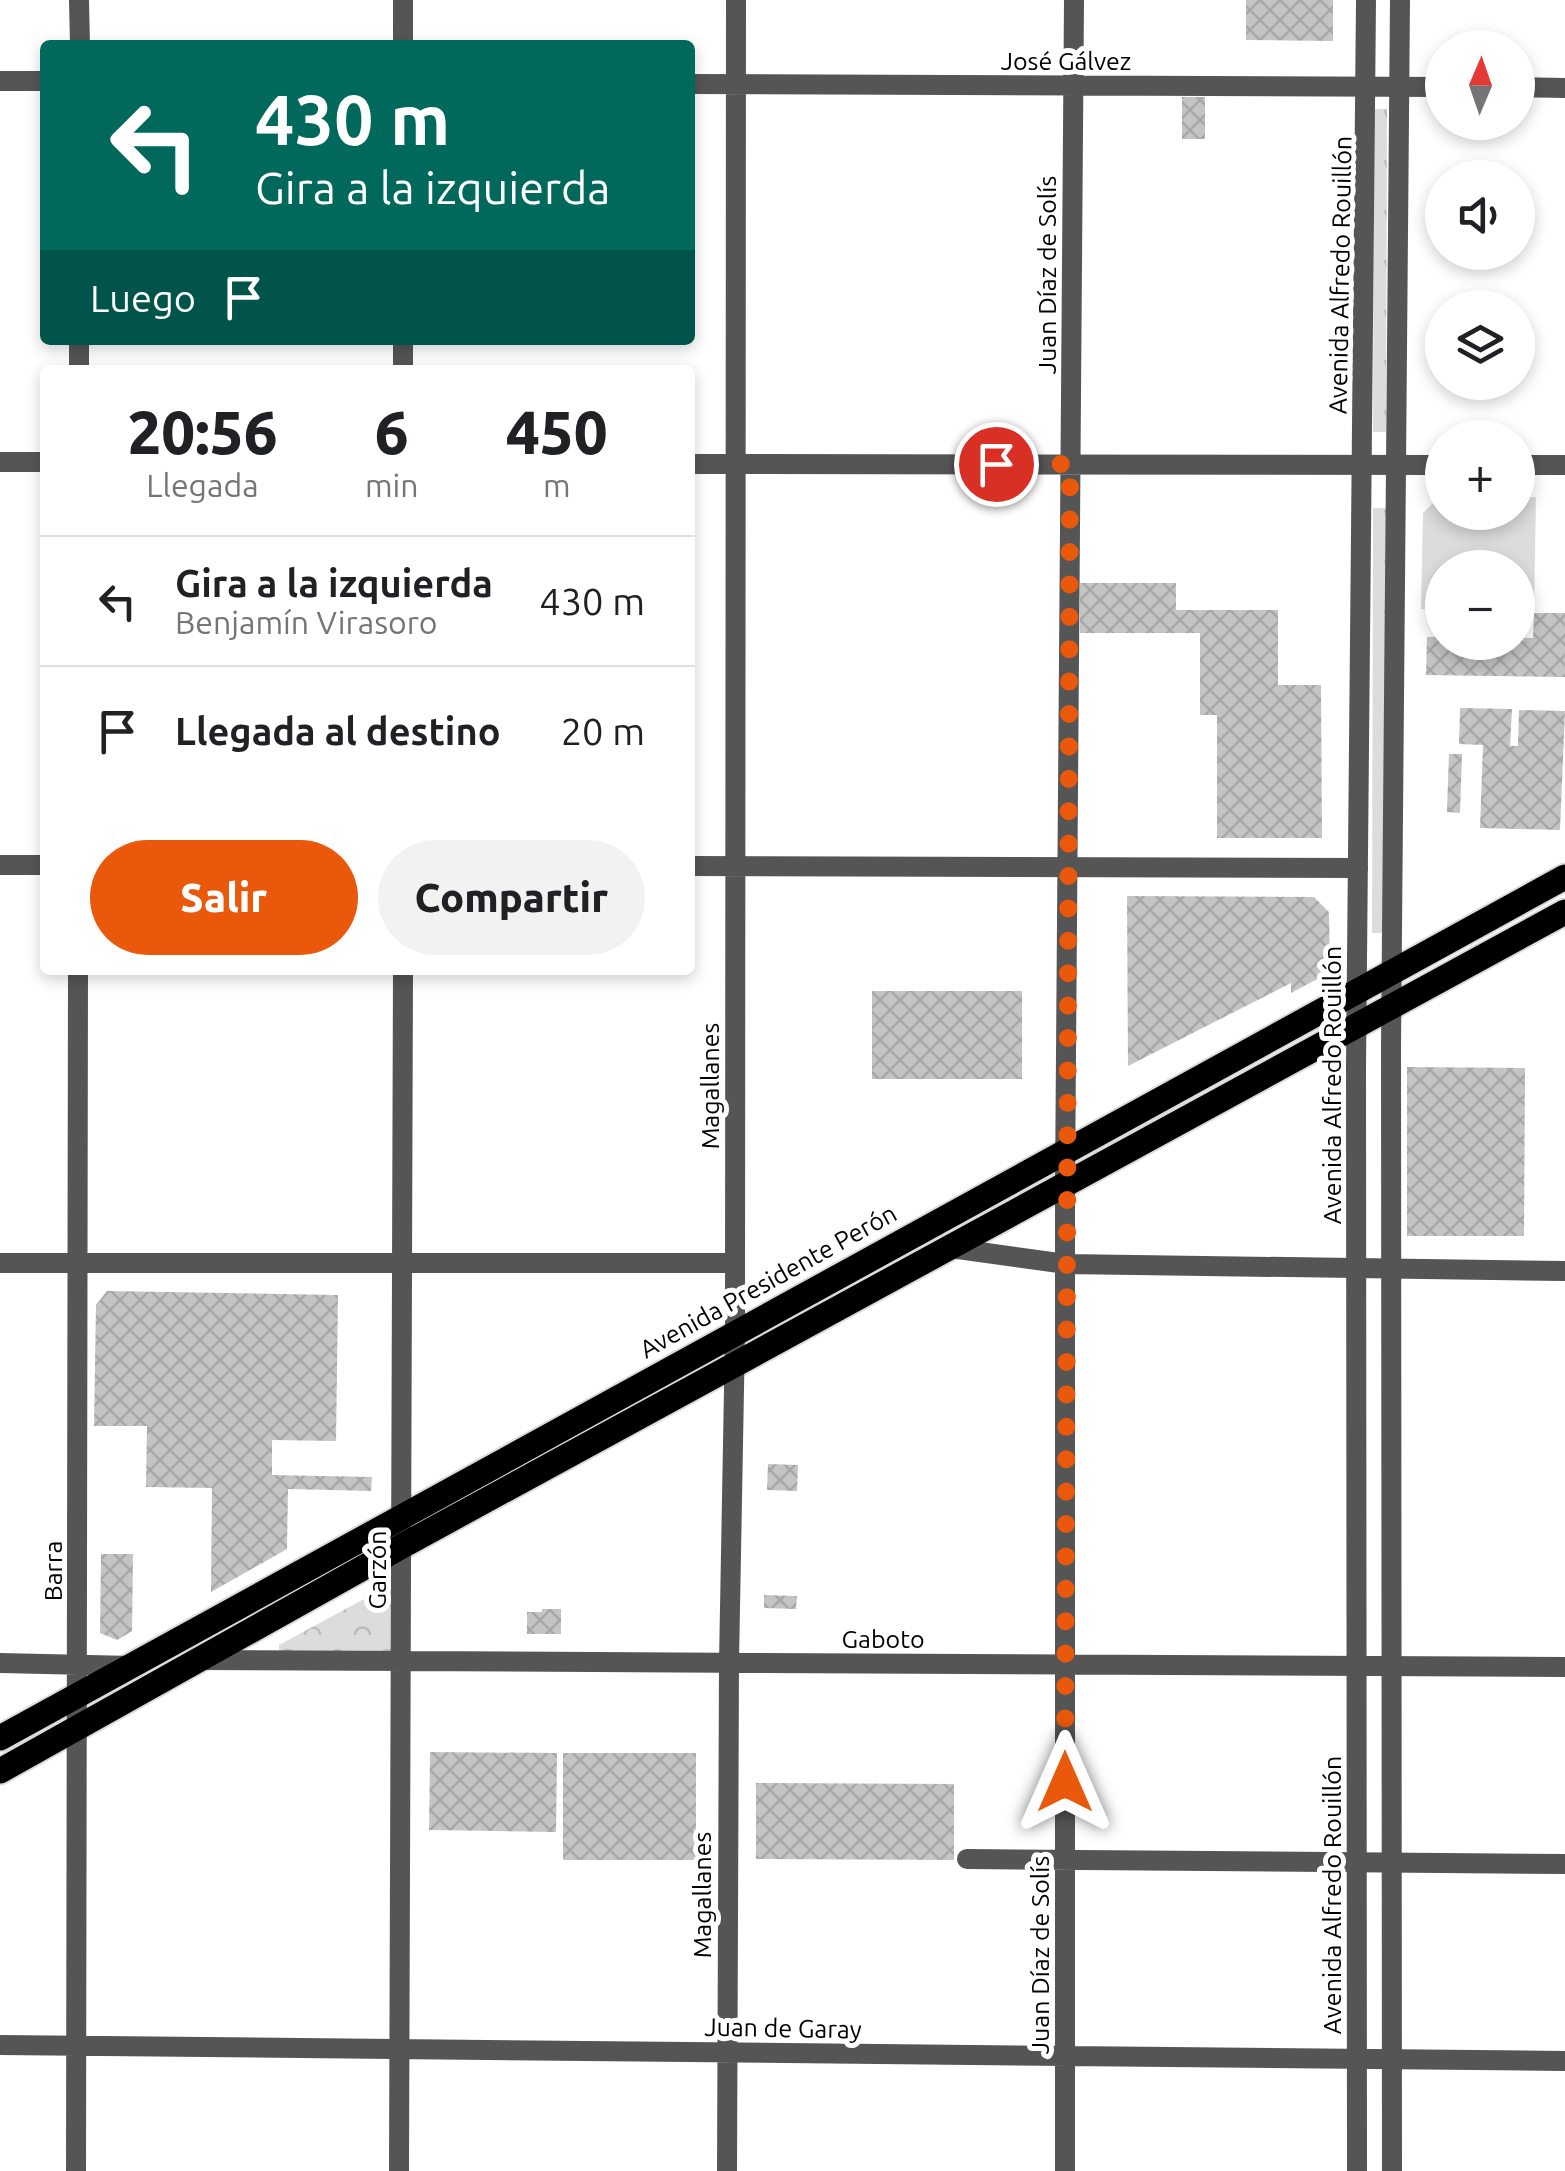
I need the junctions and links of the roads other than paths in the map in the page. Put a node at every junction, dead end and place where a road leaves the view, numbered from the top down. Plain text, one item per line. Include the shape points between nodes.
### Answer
1 (79, 0) edge
2 (403, 0) edge
3 (736, 0) edge
4 (1074, 0) edge
5 (1366, 0) edge
6 (1400, 0) edge
7 (80, 40) edge
8 (403, 40) edge
9 (0, 81) edge
10 (40, 81) edge
11 (695, 84) edge
12 (736, 84) junction
13 (1074, 86) junction
14 (1368, 87) junction
15 (1400, 87) junction
16 (1425, 87) edge
17 (1535, 88) edge
18 (1565, 88) edge
19 (0, 462) edge
20 (40, 462) edge
21 (695, 464) edge
22 (736, 464) junction
23 (1070, 464) junction
24 (1363, 465) junction
25 (1397, 465) junction
26 (1425, 465) edge
27 (1535, 465) edge
28 (1565, 465) edge
29 (0, 864) edge
30 (40, 864) edge
31 (695, 866) edge
32 (736, 866) junction
33 (1068, 867) junction
34 (1358, 868) junction
35 (1565, 877) edge
36 (1565, 912) edge
37 (1393, 971) junction
38 (78, 975) edge
39 (403, 975) edge
40 (1357, 992) junction
41 (1393, 1006) junction
42 (1356, 1026) junction
43 (1066, 1152) junction
44 (1065, 1186) junction
45 (952, 1248) junction
46 (0, 1263) edge
47 (78, 1263) junction
48 (402, 1263) junction
49 (735, 1263) junction
50 (1066, 1264) junction
51 (1357, 1268) junction
52 (1392, 1268) junction
53 (1565, 1270) edge
54 (736, 1334) junction
55 (735, 1367) junction
56 (402, 1517) junction
57 (402, 1546) junction
58 (200, 1660) junction
59 (402, 1661) junction
60 (0, 1663) edge
61 (78, 1663) junction
62 (729, 1663) junction
63 (1065, 1665) junction
64 (132, 1666) junction
65 (1357, 1666) junction
66 (1392, 1666) junction
67 (1565, 1667) edge
68 (78, 1695) junction
69 (78, 1728) junction
70 (0, 1738) edge
71 (0, 1771) edge
72 (967, 1859) dead end
73 (1065, 1859) junction
74 (1357, 1862) junction
75 (1392, 1862) junction
76 (1565, 1864) edge
77 (0, 2045) edge
78 (76, 2046) junction
79 (400, 2049) junction
80 (726, 2052) junction
81 (1065, 2056) junction
82 (1357, 2059) junction
83 (1392, 2059) junction
84 (1565, 2061) edge
85 (76, 2171) edge
86 (399, 2171) edge
87 (727, 2171) edge
88 (1065, 2171) edge
89 (1357, 2171) edge
90 (1392, 2171) edge

1 - 7 street
2 - 8 street
3 - 12 street, Magallanes
4 - 13 street, Juan Díaz de Solís
5 - 14 street, Avenida Alfredo Rouillón
6 - 15 street
9 - 10 street
11 - 12 street, José Gálvez
12 - 13 street, José Gálvez
12 - 22 street, Magallanes
13 - 14 street, José Gálvez
13 - 23 street, Juan Díaz de Solís
14 - 15 street, José Gálvez
14 - 24 street, Avenida Alfredo Rouillón
15 - 16 street, José Gálvez
15 - 25 street
17 - 18 street
19 - 20 street
21 - 22 street
22 - 23 street
22 - 32 street, Magallanes
23 - 24 street
23 - 33 street, Juan Díaz de Solís
24 - 25 street
24 - 34 street, Avenida Alfredo Rouillón
25 - 26 street
25 - 37 street
27 - 28 street
29 - 30 street
31 - 32 street
32 - 33 street
32 - 49 street, Magallanes
33 - 34 street
33 - 43 street, Juan Díaz de Solís
34 - 40 street, Avenida Alfredo Rouillón
35 - 37 main road, Avenida Presidente Perón
36 - 41 main road
37 - 40 main road, Avenida Presidente Perón
37 - 41 street
38 - 47 street, Barra
39 - 48 street, Garzón
40 - 42 street, Avenida Alfredo Rouillón
40 - 43 main road, Avenida Presidente Perón
41 - 42 main road
41 - 52 street
42 - 44 main road
42 - 51 street, Avenida Alfredo Rouillón
43 - 44 street, Juan Díaz de Solís
43 - 54 main road, Avenida Presidente Perón
44 - 45 main road
44 - 50 street, Juan Díaz de Solís
45 - 50 street
45 - 55 main road
46 - 47 street
47 - 48 street
47 - 61 street, Barra
48 - 49 street
48 - 56 street, Garzón
49 - 54 street, Magallanes
50 - 51 street
50 - 63 street, Juan Díaz de Solís
51 - 52 street
51 - 65 street, Avenida Alfredo Rouillón
52 - 53 street
52 - 66 street
54 - 55 street, Magallanes
54 - 56 main road, Avenida Presidente Perón
55 - 57 main road
55 - 62 street, Magallanes
56 - 57 street, Garzón
56 - 64 main road, Avenida Presidente Perón
57 - 58 main road
57 - 59 street, Garzón
58 - 59 street, Gaboto
58 - 69 main road
59 - 62 street, Gaboto
59 - 79 street, Garzón
60 - 61 street
61 - 64 street
61 - 68 street, Barra
62 - 63 street, Gaboto
62 - 80 street, Magallanes
63 - 65 street, Gaboto
63 - 73 street, Juan Díaz de Solís
64 - 68 main road, Avenida Presidente Perón
65 - 66 street, Gaboto
65 - 74 street, Avenida Alfredo Rouillón
66 - 67 street, Gaboto
66 - 75 street
68 - 69 street, Barra
68 - 70 main road, Avenida Presidente Perón
69 - 71 main road
69 - 78 street, Barra
72 - 73 street
73 - 74 street
73 - 81 street, Juan Díaz de Solís
74 - 75 street
74 - 82 street, Avenida Alfredo Rouillón
75 - 76 street
75 - 83 street
77 - 78 street, Juan de Garay
78 - 79 street, Juan de Garay
78 - 85 street, Barra
79 - 80 street, Juan de Garay
79 - 86 street, Garzón
80 - 81 street, Juan de Garay
80 - 87 street, Magallanes
81 - 82 street, Juan de Garay
81 - 88 street, Juan Díaz de Solís
82 - 83 street, Juan de Garay
82 - 89 street, Avenida Alfredo Rouillón
83 - 84 street, Juan de Garay
83 - 90 street

